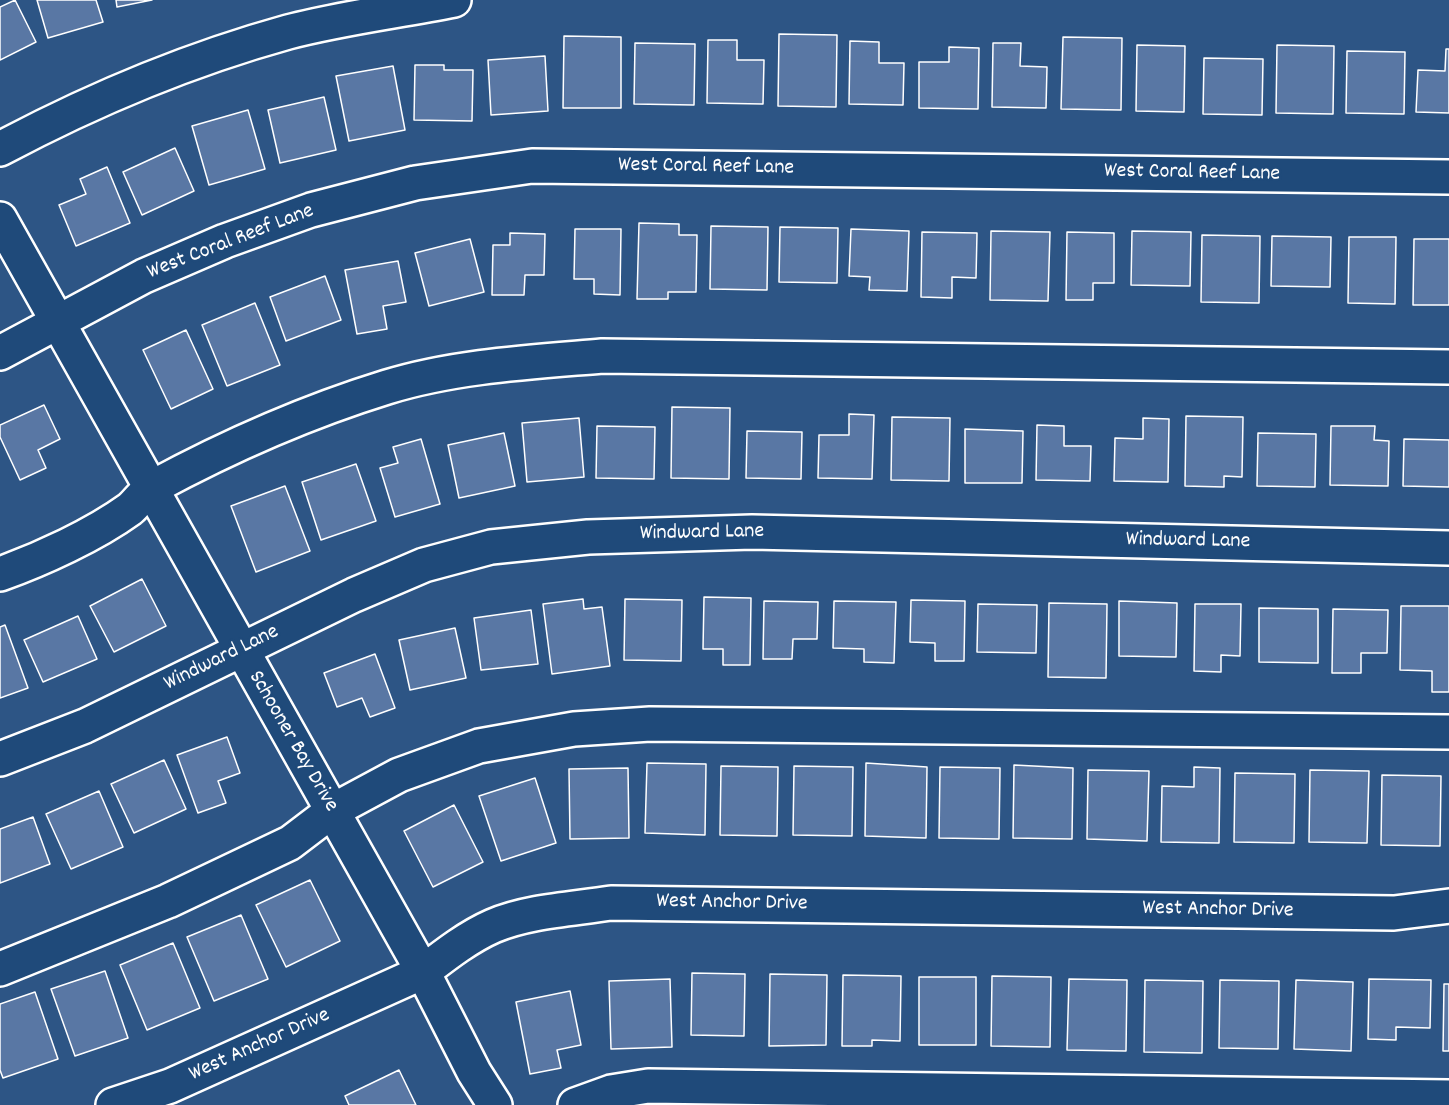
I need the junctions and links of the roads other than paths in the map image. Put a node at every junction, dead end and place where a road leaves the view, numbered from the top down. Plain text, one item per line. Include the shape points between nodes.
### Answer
1 (454, 0) edge
2 (0, 149) edge
3 (1449, 177) edge
4 (0, 219) edge
5 (57, 322) junction
6 (0, 354) edge
7 (1449, 367) edge
8 (150, 489) junction
9 (1449, 548) edge
10 (0, 574) edge
11 (240, 651) junction
12 (1449, 732) edge
13 (0, 759) edge
14 (332, 811) junction
15 (1449, 906) edge
16 (1394, 913) junction
17 (1449, 922) edge
18 (0, 969) edge
19 (423, 972) junction
20 (1449, 1097) edge
21 (113, 1105) edge
22 (495, 1105) edge
23 (575, 1105) edge

1 - 2 street via 289,32 171,70 76,109
3 - 5 street, West Coral Reef Lane via 532,166 415,183 311,210 144,276
4 - 5 street, Schooner Bay Drive
5 - 6 street, West Coral Reef Lane
5 - 8 street, Schooner Bay Drive
7 - 8 street via 602,356 500,364 388,387 252,437
8 - 10 street via 130,508 97,528
8 - 11 street, Schooner Bay Drive
9 - 11 street, Windward Lane via 752,532 588,537 491,547 424,565
11 - 13 street, Windward Lane via 85,726
11 - 14 street, Schooner Bay Drive
12 - 14 street via 662,724 574,729 478,746 399,775
14 - 18 street via 290,843 168,901
14 - 19 street, Schooner Bay Drive
15 - 16 street, West Anchor Drive
16 - 17 street, West Anchor Drive
16 - 19 street, West Anchor Drive via 611,903 542,913 493,926
19 - 21 street, West Anchor Drive via 170,1086
19 - 22 street, Schooner Bay Drive
20 - 23 street via 648,1086 612,1092

